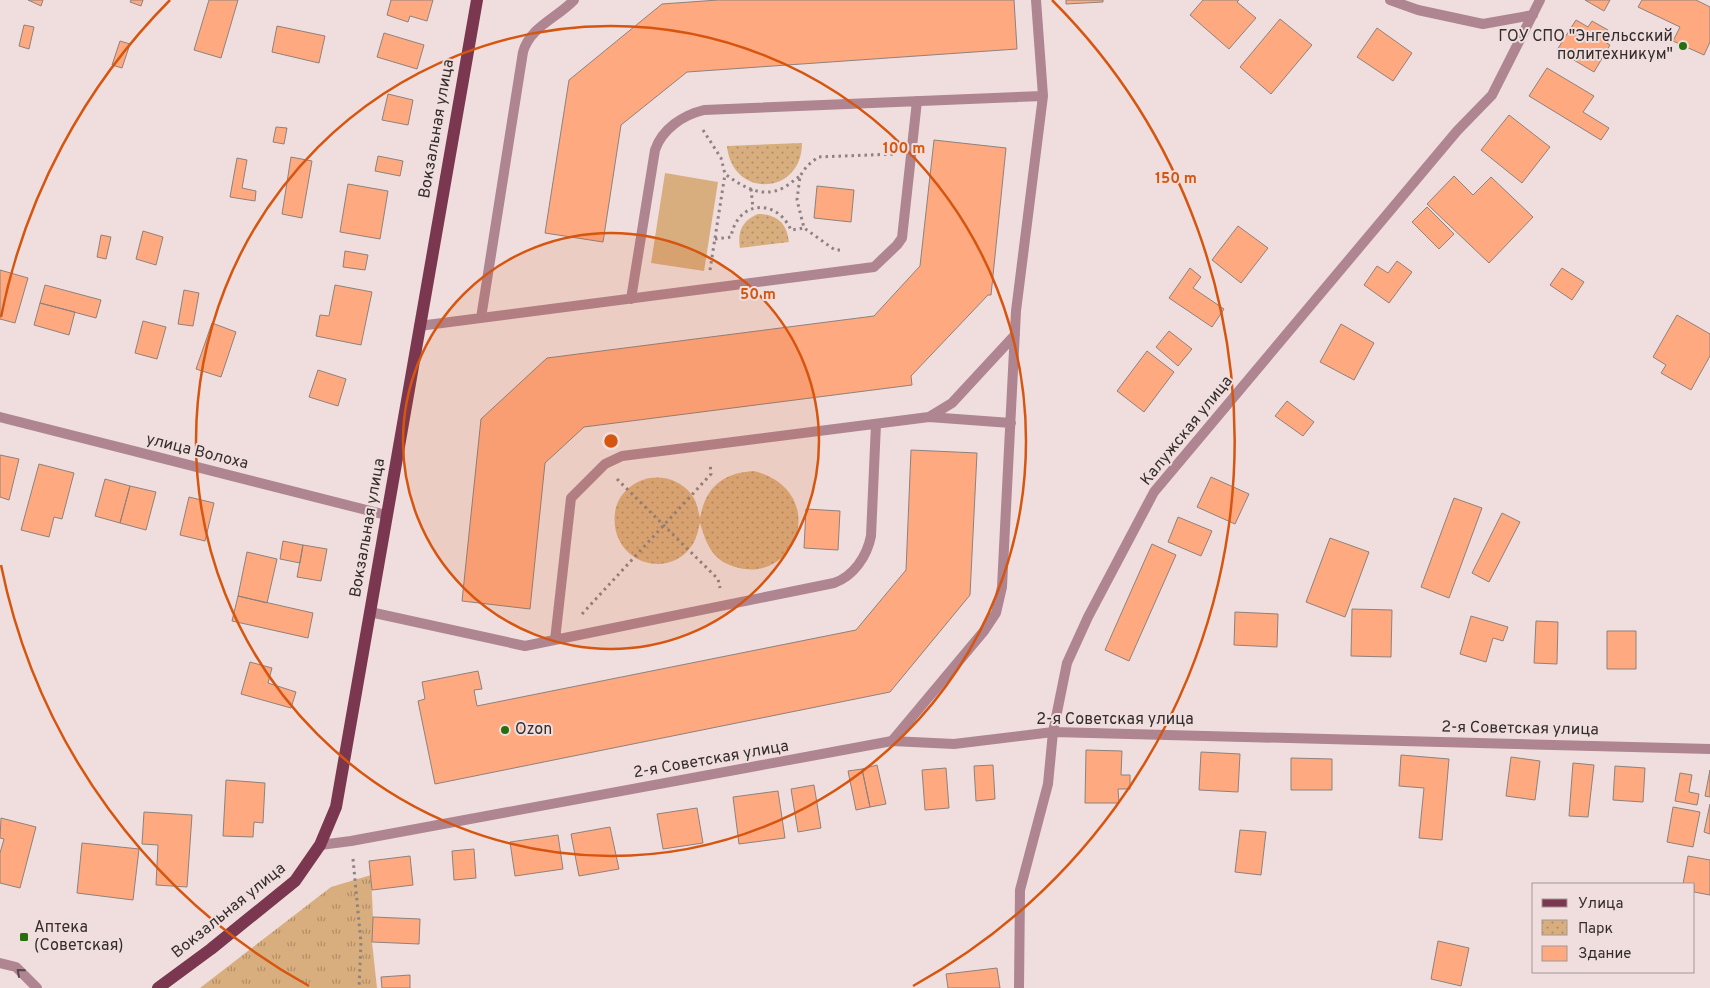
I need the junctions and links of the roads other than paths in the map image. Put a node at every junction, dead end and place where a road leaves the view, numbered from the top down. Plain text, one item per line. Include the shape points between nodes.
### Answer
1 (477, 0) edge
2 (574, 0) edge
3 (1036, 0) edge
4 (1390, 0) edge
5 (1540, 0) edge
6 (1533, 15) junction
7 (1043, 96) junction
8 (917, 101) junction
9 (631, 299) junction
10 (482, 318) junction
11 (419, 326) junction
12 (1015, 335) junction
13 (0, 417) edge
14 (929, 417) junction
15 (1011, 423) junction
16 (876, 424) junction
17 (386, 515) junction
18 (370, 612) junction
19 (557, 639) junction
20 (1053, 732) junction
21 (892, 742) junction
22 (1710, 749) edge
23 (320, 845) junction
24 (0, 963) edge
25 (37, 988) edge
26 (158, 988) edge
27 (1019, 988) edge

1 - 11 main road, Вокзальная улица
2 - 10 street via 534,33 523,52
3 - 7 street
4 - 6 street via 1418,10 1483,24
5 - 6 street, Калужская улица
6 - 20 street, Калужская улица via 1492,95 1458,131 1154,492 1067,663
7 - 8 street
7 - 12 street
8 - 9 street via 902,238 874,267
8 - 9 street via 692,113 658,140
9 - 10 street
10 - 11 street
11 - 17 main road, Вокзальная улица
12 - 14 street via 952,403
12 - 15 street
13 - 17 street, улица Волоха
14 - 15 street
14 - 16 street
15 - 21 street via 1002,587 996,613
16 - 19 street via 870,543 862,559 843,580
16 - 19 street via 613,459 571,498
17 - 18 main road, Вокзальная улица
18 - 19 street via 525,646
18 - 23 main road, Вокзальная улица via 336,807
20 - 21 street, 2-я Советская улица via 954,744
20 - 22 street, 2-я Советская улица
20 - 27 street, Калужская улица via 1048,784 1020,890
21 - 23 street, 2-я Советская улица
23 - 26 main road, Вокзальная улица via 295,881
25 -> 24 street via 16,967

